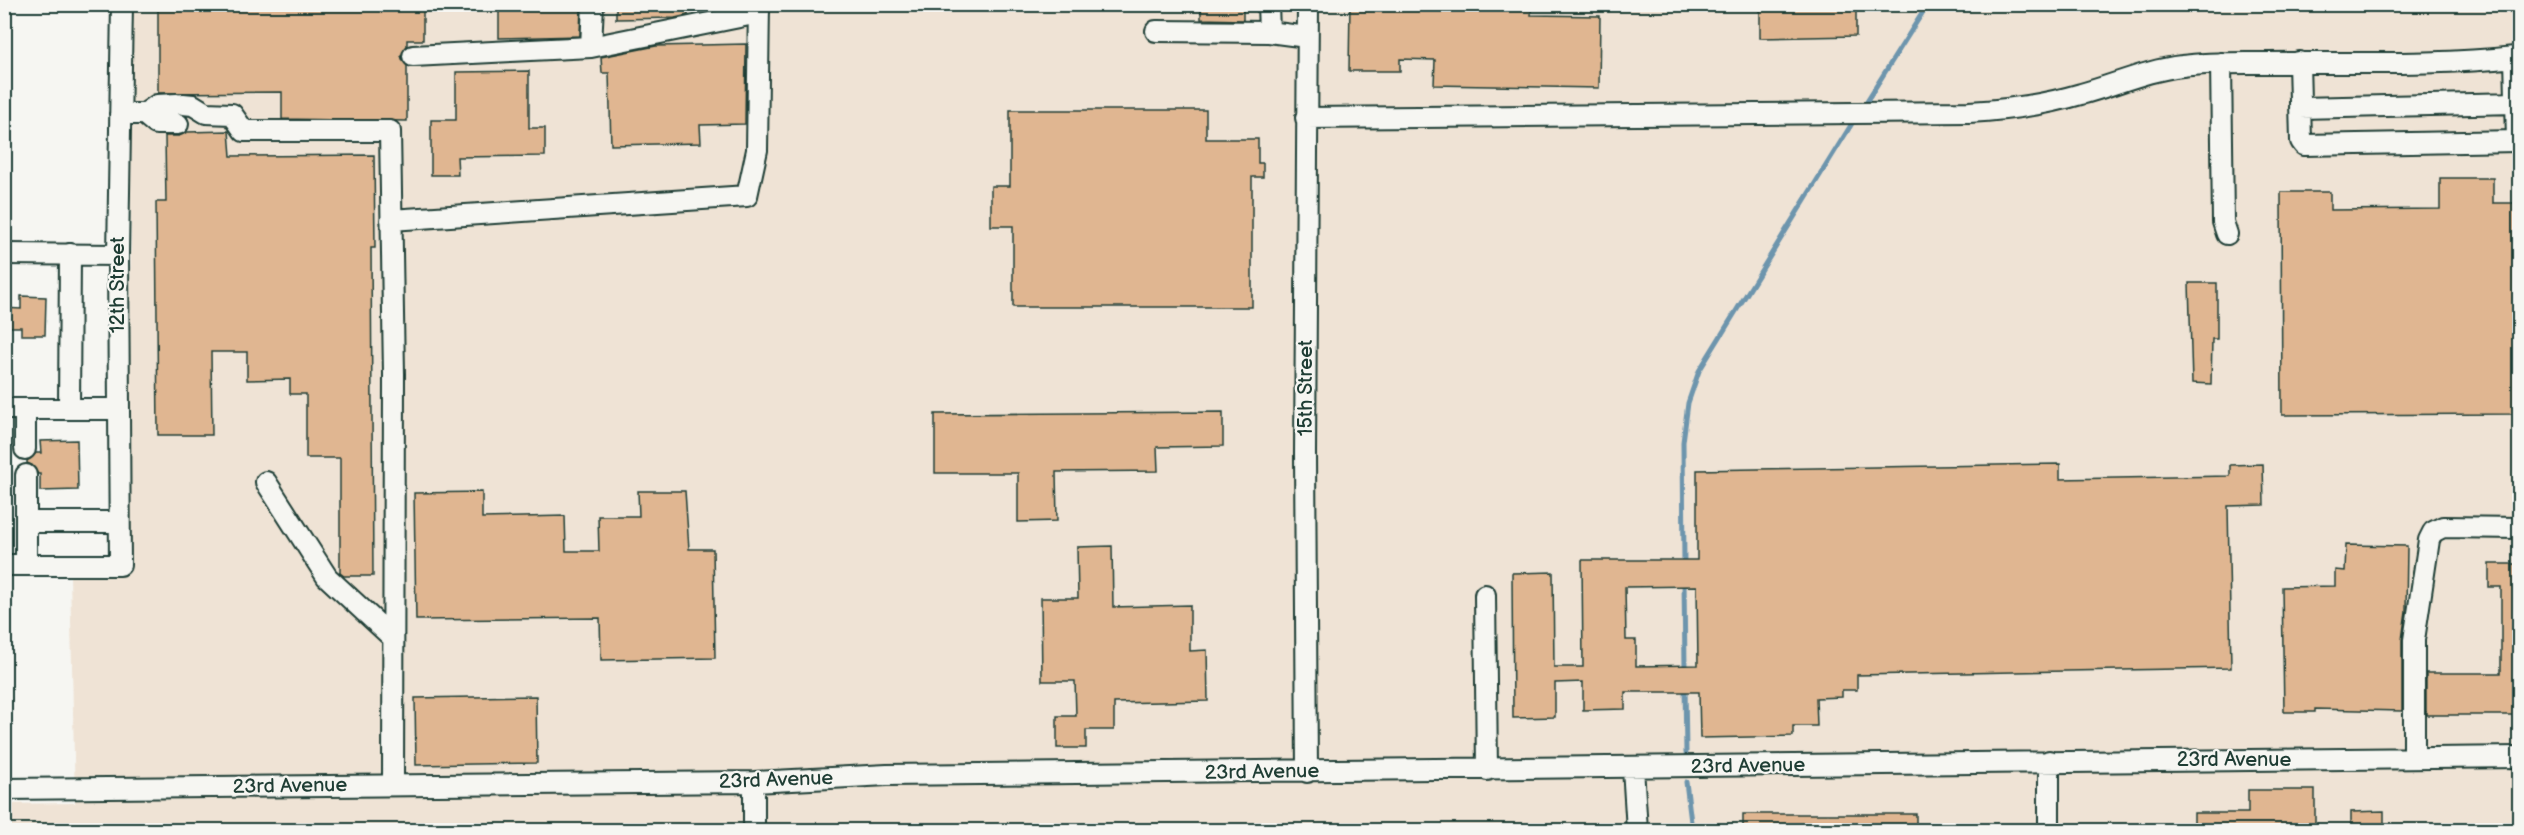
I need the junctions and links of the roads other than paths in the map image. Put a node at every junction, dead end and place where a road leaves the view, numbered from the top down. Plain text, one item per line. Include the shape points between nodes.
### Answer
1 (122, 4) edge
2 (593, 4) edge
3 (1268, 4) edge
4 (1308, 4) edge
5 (759, 9) edge
6 (1156, 32) dead end
7 (1269, 32) junction
8 (1307, 37) junction
9 (591, 47) junction
10 (413, 56) dead end
11 (2299, 62) junction
12 (2221, 63) junction
13 (2516, 103) junction
14 (2300, 108) junction
15 (206, 113) junction
16 (120, 114) junction
17 (144, 114) junction
18 (1306, 118) junction
19 (391, 220) junction
20 (2227, 234) dead end
21 (4, 254) edge
22 (70, 255) junction
23 (118, 255) junction
24 (4, 409) edge
25 (25, 409) junction
26 (69, 409) junction
27 (119, 409) junction
28 (25, 449) dead end
29 (26, 475) dead end
30 (266, 482) dead end
31 (26, 522) junction
32 (119, 522) junction
33 (2520, 528) edge
34 (4, 565) edge
35 (26, 565) junction
36 (1485, 595) dead end
37 (393, 638) junction
38 (2414, 758) junction
39 (2520, 758) edge
40 (2049, 761) junction
41 (1633, 768) junction
42 (1487, 770) junction
43 (1307, 772) junction
44 (754, 782) junction
45 (393, 785) junction
46 (4, 789) edge
47 (754, 831) edge
48 (1637, 831) edge
49 (2049, 831) edge

1 - 16 street, 12th Street
2 - 9 street
3 - 7 street
4 - 8 street, 15th Street
5 - 9 street
5 - 19 street via 757,150 747,196
6 - 7 street
7 - 8 street
8 - 18 street, 15th Street
9 - 10 street
11 - 12 street
11 - 13 street via 2479,61 2515,57
11 - 14 street
12 - 18 street via 2152,71 2081,94 2008,110
12 - 20 street via 2223,222
13 - 14 street
13 - 14 street via 2517,141 2304,145
15 - 17 street via 180,104 157,105
15 - 17 street via 193,125 156,124
15 - 19 street via 232,114 244,131 390,131
16 - 17 street
16 - 23 street, 12th Street
18 - 43 street, 15th Street
19 - 37 street
21 - 22 street
22 - 23 street
22 - 26 street
23 - 27 street, 12th Street
24 - 25 street
25 - 26 street
25 - 28 street
26 - 27 street
27 - 32 street, 12th Street
29 - 31 street
30 - 37 street via 327,577
31 - 32 street
31 - 35 street
32 - 35 street, 12th Street via 120,565
33 - 38 street via 2443,527 2433,532 2429,540 2414,640
34 - 35 street
36 - 42 street
37 - 45 street
38 - 39 street, 23rd Avenue
38 - 40 street, 23rd Avenue
40 - 41 street, 23rd Avenue
40 - 49 street
41 - 42 street, 23rd Avenue
41 - 48 street
42 - 43 street, 23rd Avenue
43 - 44 street, 23rd Avenue via 887,776
44 - 45 street, 23rd Avenue
44 - 47 street
45 - 46 street, 23rd Avenue

